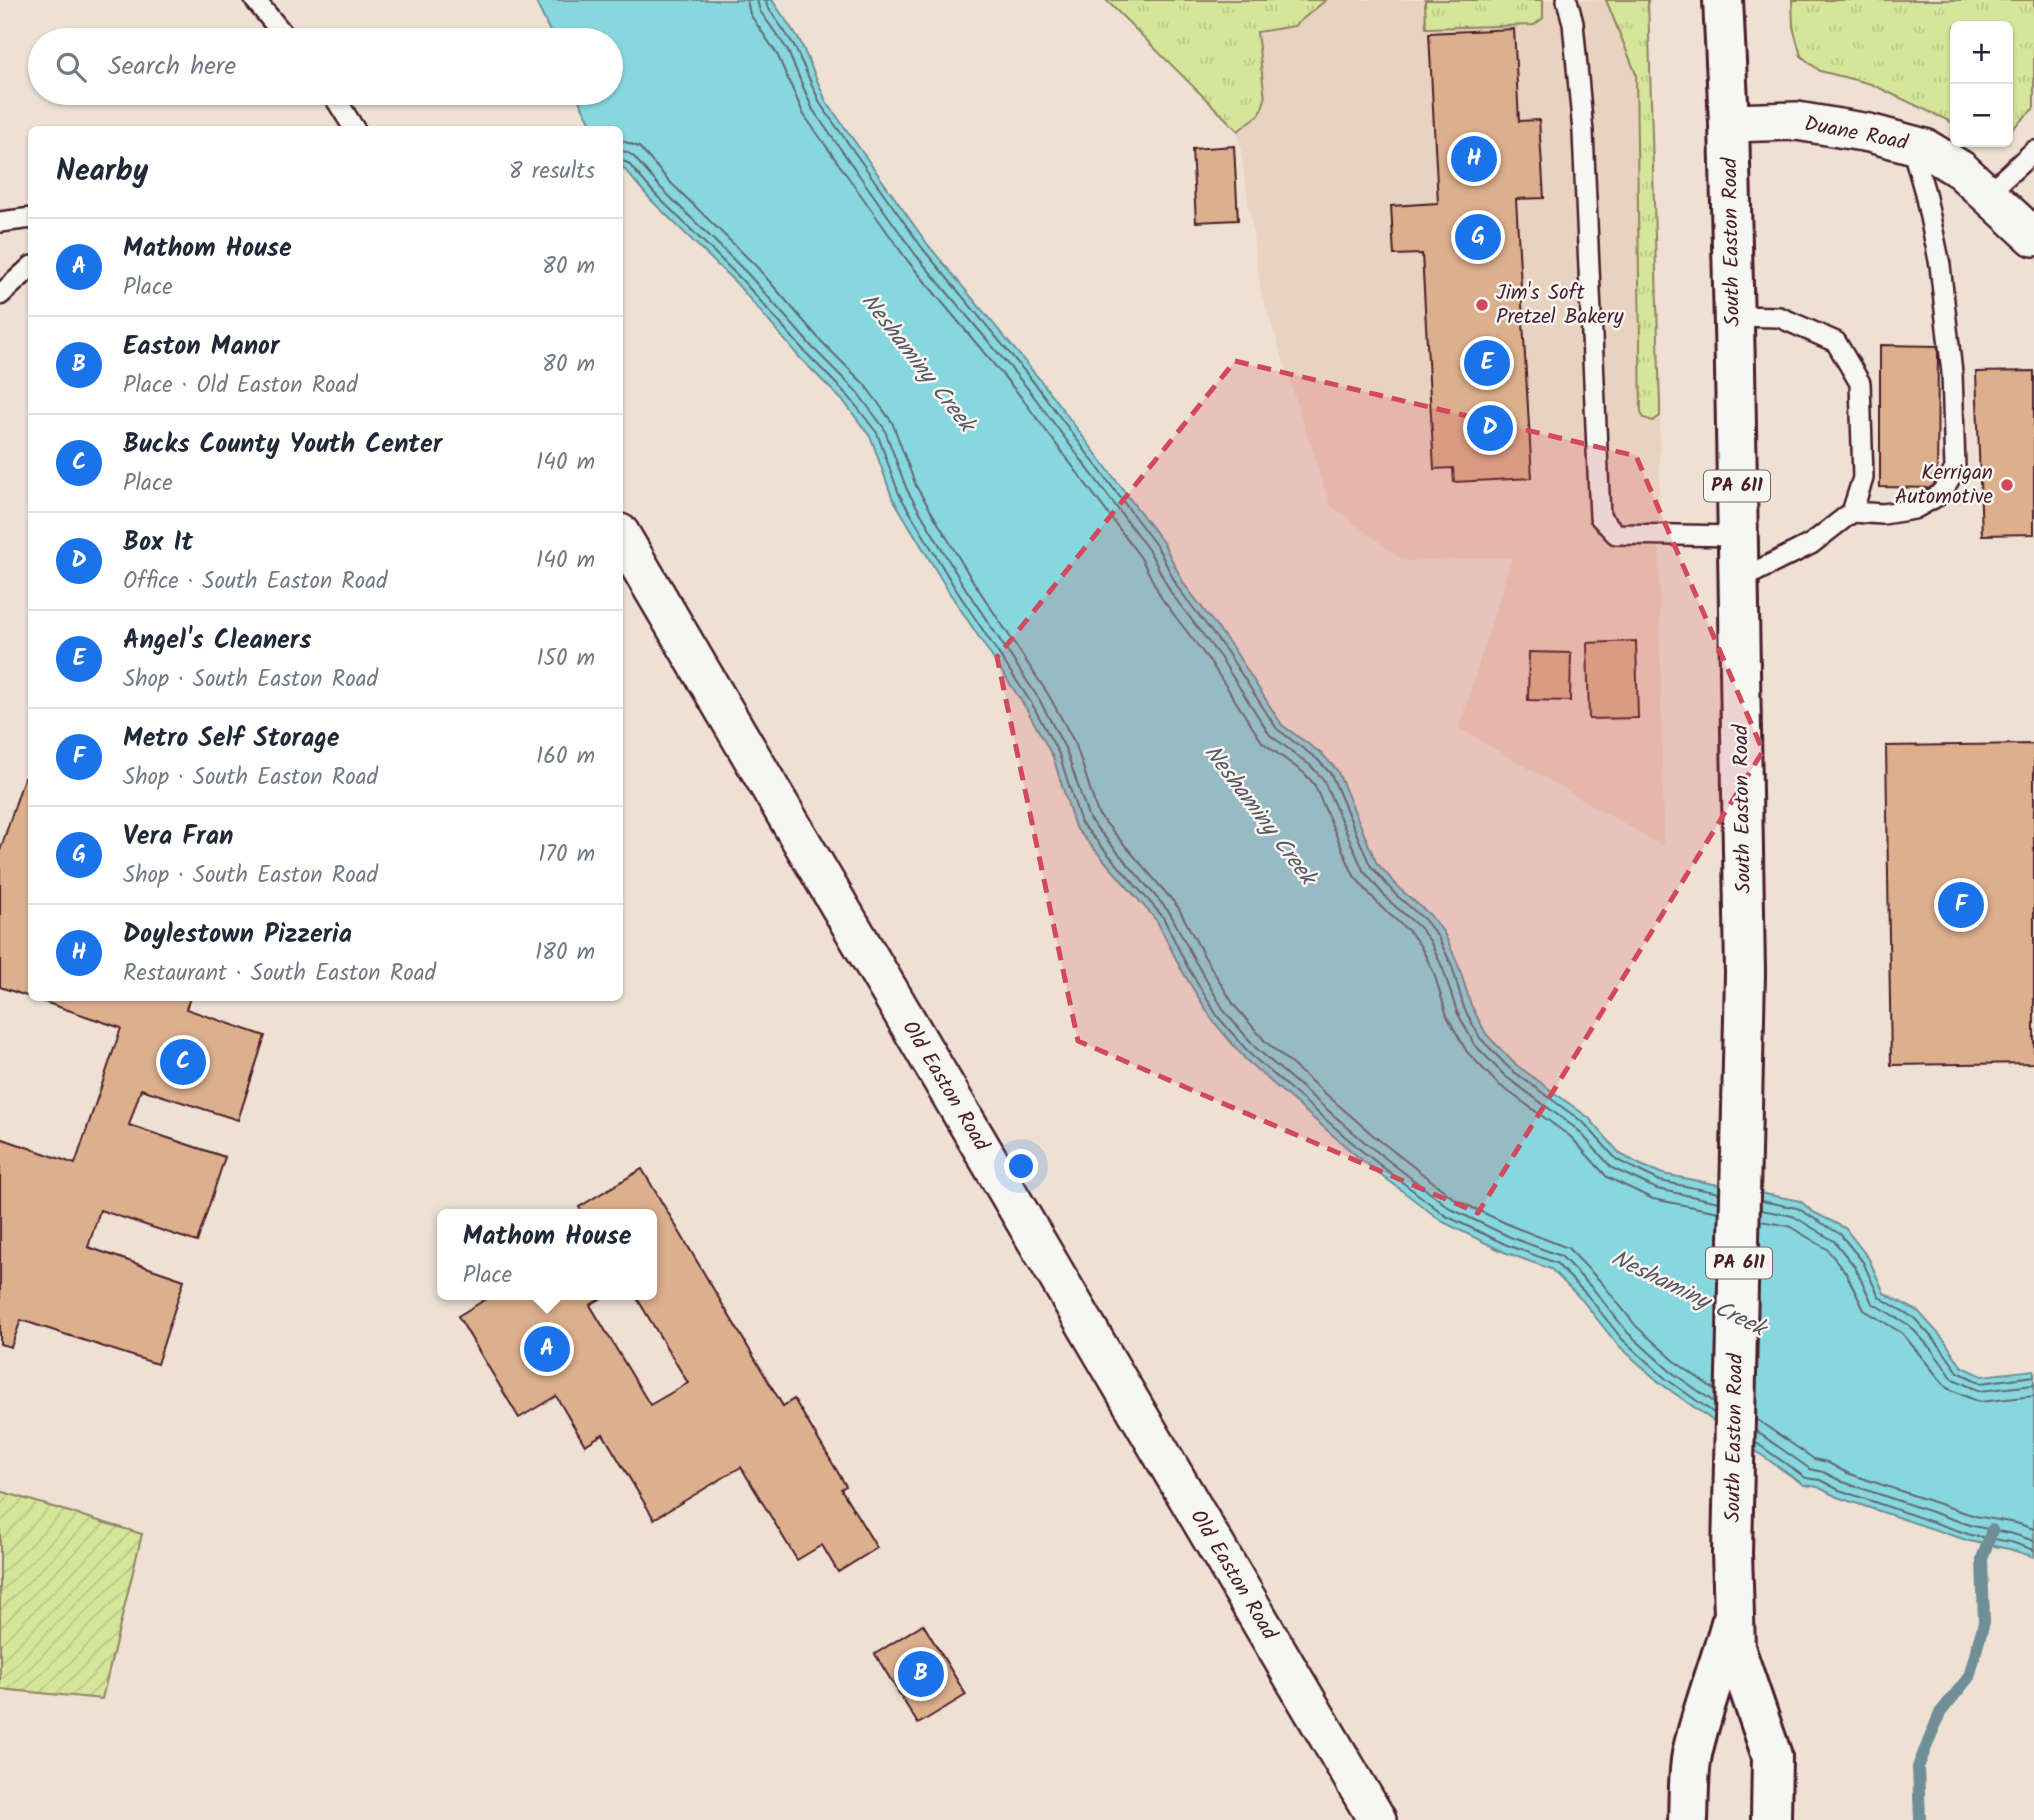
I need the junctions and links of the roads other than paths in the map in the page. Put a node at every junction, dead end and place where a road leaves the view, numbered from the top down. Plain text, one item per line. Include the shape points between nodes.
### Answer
1 (255, 0) edge
2 (1567, 0) edge
3 (1723, 0) edge
4 (278, 28) edge
5 (339, 105) edge
6 (1729, 123) junction
7 (353, 126) edge
8 (1911, 145) junction
9 (2034, 151) edge
10 (1987, 194) junction
11 (28, 218) edge
12 (0, 222) edge
13 (2034, 237) edge
14 (28, 270) edge
15 (0, 295) edge
16 (1734, 316) junction
17 (1852, 512) junction
18 (1738, 536) junction
19 (623, 538) edge
20 (1739, 580) junction
21 (1733, 1617) junction
22 (1377, 1820) edge
23 (1688, 1820) edge
24 (1771, 1820) edge

1 - 4 lane
2 - 18 lane via 1583,132 1600,517 1616,534
3 - 6 highway, South Easton Road / PA 611
5 - 7 lane
6 - 8 street, Duane Road via 1797,121
6 - 16 highway, South Easton Road / PA 611
8 - 10 street, Duane Road via 1925,148 1961,170
8 - 17 lane via 1940,265 1952,373 1955,468 1941,494 1914,509
9 - 10 lane
10 - 13 street, Duane Road
11 - 12 lane
14 - 15 lane
16 - 17 lane via 1779,317 1836,342 1860,383 1863,478
16 - 18 highway, South Easton Road / PA 611
17 - 20 lane via 1811,544
18 - 20 highway, South Easton Road / PA 611
19 - 22 street, Old Easton Road
20 - 21 highway, South Easton Road / PA 611 via 1745,973
21 - 23 highway, South Easton Road / PA 611 via 1691,1758
21 - 24 highway, South Easton Road / PA 611 via 1735,1648 1772,1756

